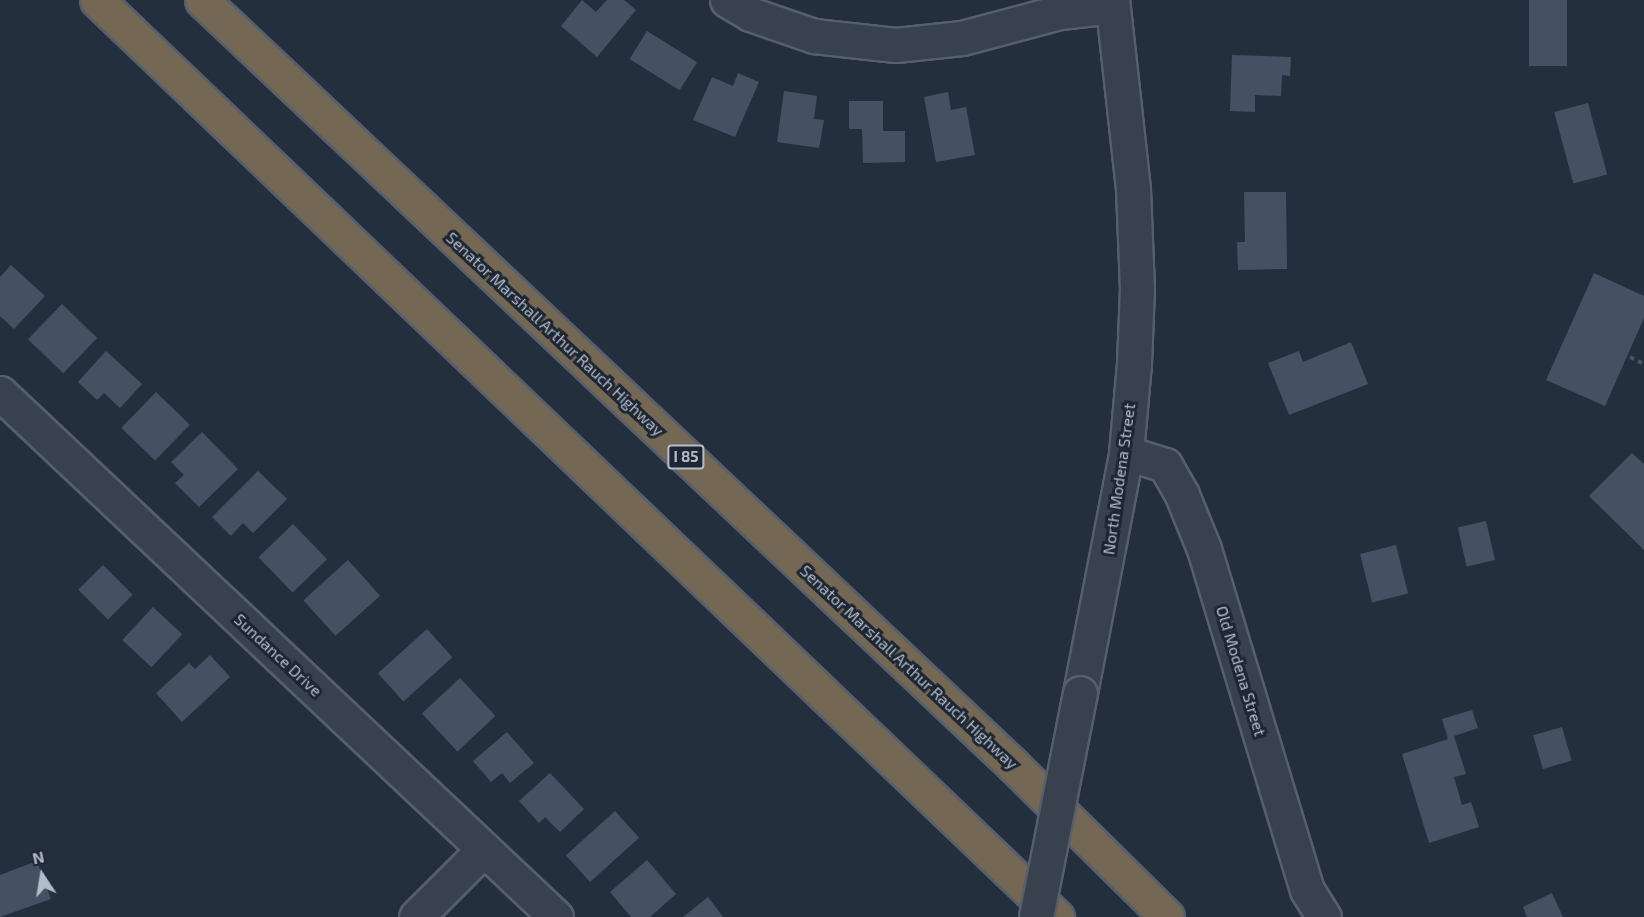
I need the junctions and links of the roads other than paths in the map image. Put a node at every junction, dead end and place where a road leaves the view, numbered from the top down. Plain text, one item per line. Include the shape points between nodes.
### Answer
1 (97, 0) edge
2 (202, 0) edge
3 (727, 0) edge
4 (1112, 3) edge
5 (0, 393) edge
6 (1126, 453) junction
7 (484, 849) junction
8 (416, 917) edge
9 (556, 917) edge
10 (1036, 917) edge
11 (1057, 917) edge
12 (1167, 917) edge
13 (1324, 917) edge

1 - 11 highway
2 - 12 highway, Senator Marshall Arthur Rauch Highway / I 85 via 1012,765
3 - 4 street via 750,14 813,36 896,45 962,38 1060,12
4 - 6 street, North Modena Street via 1133,189 1137,288
5 - 7 street, Sundance Drive
6 - 10 street, North Modena Street, bridge
6 - 13 street, Old Modena Street via 1165,465 1182,495 1204,549 1307,890
7 - 8 street
7 - 9 street, Sundance Drive

